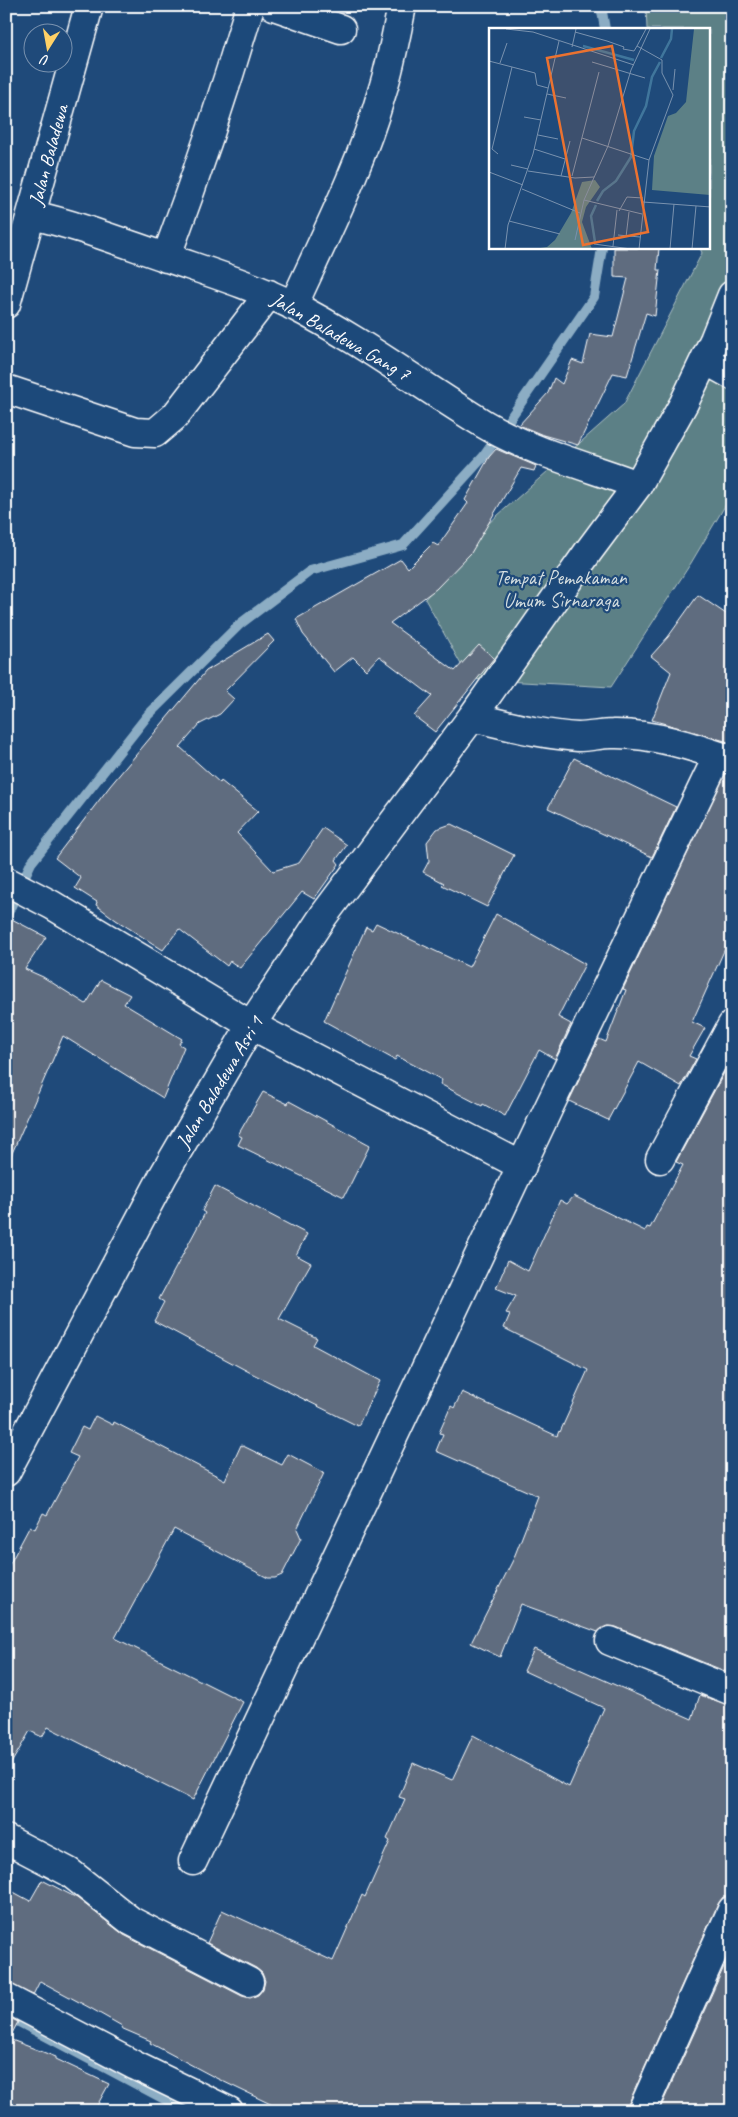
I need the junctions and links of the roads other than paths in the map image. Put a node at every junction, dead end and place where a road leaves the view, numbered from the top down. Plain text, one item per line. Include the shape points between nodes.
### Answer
1 (88, 6) edge
2 (250, 6) edge
3 (274, 6) edge
4 (402, 6) edge
5 (341, 29) dead end
6 (32, 215) junction
7 (166, 258) junction
8 (269, 294) junction
9 (732, 295) edge
10 (6, 304) edge
11 (294, 306) junction
12 (705, 360) junction
13 (732, 375) edge
14 (6, 389) edge
15 (638, 485) junction
16 (472, 717) junction
17 (721, 766) edge
18 (6, 881) edge
19 (252, 1025) junction
20 (732, 1025) edge
21 (660, 1159) dead end
22 (522, 1166) junction
23 (6, 1472) edge
24 (610, 1641) dead end
25 (732, 1691) edge
26 (6, 1839) edge
27 (193, 1861) dead end
28 (732, 1910) edge
29 (249, 1982) dead end
30 (6, 1998) edge
31 (229, 2111) edge
32 (642, 2111) edge

1 - 6 street, Jalan Baladewa
2 - 7 street via 195,183
3 - 5 street
4 - 11 street via 382,93 342,199
6 - 7 street, Jalan Baladewa Gang 7 via 63,222
6 - 10 street, Jalan Baladewa
7 - 8 street, Jalan Baladewa Gang 7
8 - 11 street, Jalan Baladewa Gang 7
8 - 14 street via 176,416 155,434 135,432
9 - 12 street, Jalan Baladewa Asri 1
11 - 15 street, Jalan Baladewa Gang 7 via 485,424 525,444
12 - 13 street
12 - 15 street, Jalan Baladewa Asri 1
15 - 16 street, Jalan Baladewa Asri 1
16 - 17 street via 579,737 642,736 681,744
16 - 19 street, Jalan Baladewa Asri 1 via 324,915
17 - 22 street via 550,1104
18 - 19 street via 52,905
19 - 22 street
19 - 23 street, Jalan Baladewa Asri 1 via 163,1176
20 - 21 street
22 - 27 street
24 - 25 street
26 - 29 street via 69,1872 131,1921
28 - 32 street
30 - 31 street

